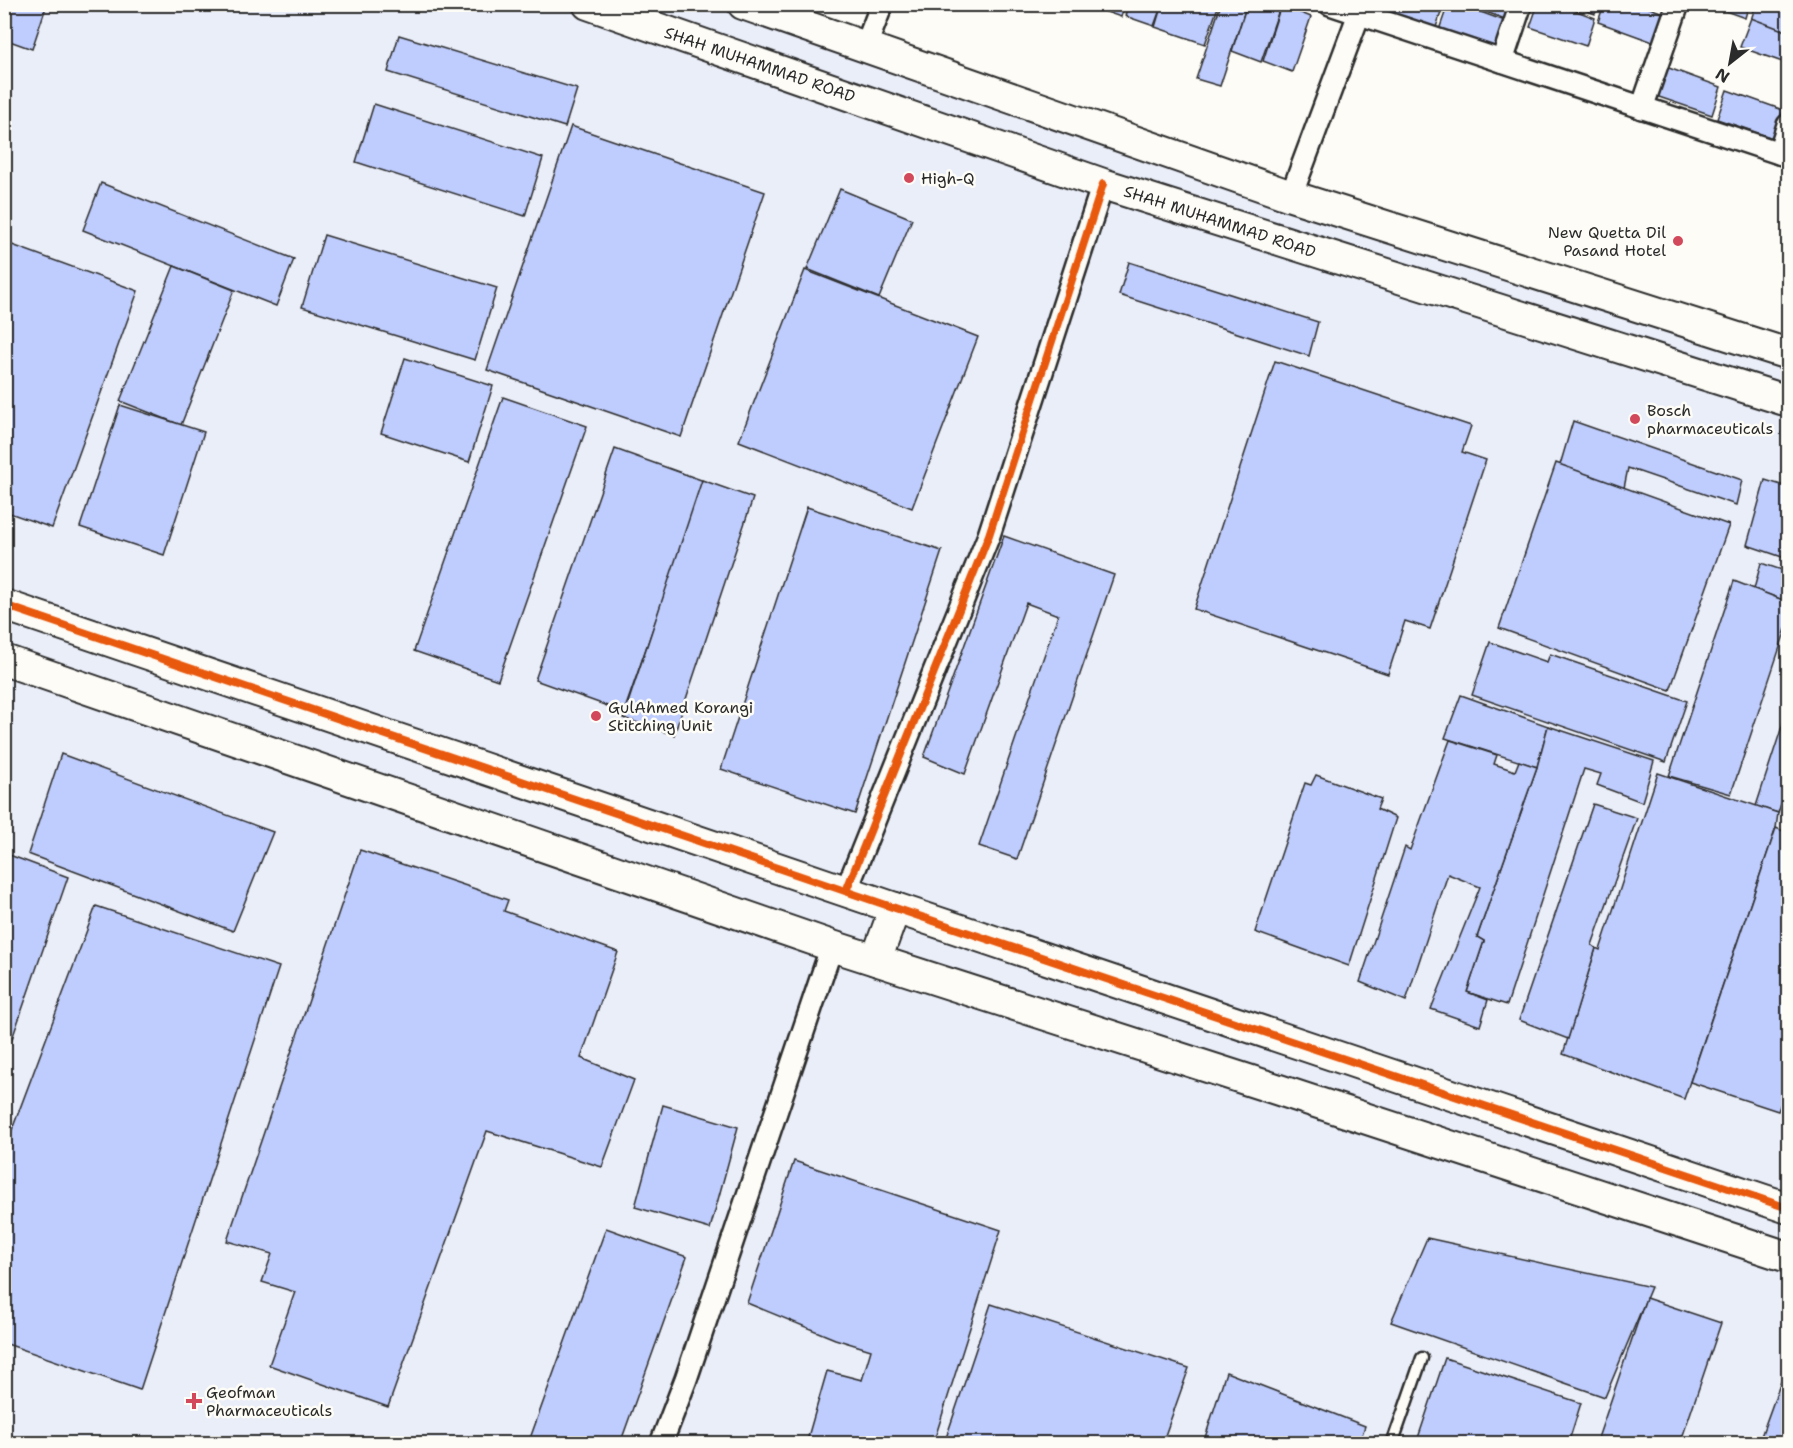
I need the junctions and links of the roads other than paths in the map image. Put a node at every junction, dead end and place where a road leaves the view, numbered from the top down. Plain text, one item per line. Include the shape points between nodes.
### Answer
1 (588, 4) edge
2 (742, 4) edge
3 (882, 4) edge
4 (1330, 4) edge
5 (1521, 4) edge
6 (1677, 4) edge
7 (1365, 12) edge
8 (865, 48) junction
9 (1502, 61) junction
10 (1642, 108) junction
11 (1788, 125) edge
12 (1784, 155) edge
13 (1103, 184) junction
14 (1291, 195) junction
15 (1758, 344) junction
16 (1788, 354) edge
17 (1750, 388) junction
18 (1788, 401) edge
19 (4, 605) edge
20 (4, 660) edge
21 (846, 891) junction
22 (894, 908) junction
23 (832, 946) junction
24 (876, 960) junction
25 (1788, 1208) edge
26 (1788, 1257) edge
27 (1422, 1358) dead end
28 (661, 1443) edge
29 (1392, 1443) edge

1 - 13 street, SHAH MUHAMMAD ROAD
2 - 8 street
3 - 8 street
4 - 7 street
5 - 9 street
6 - 10 street
7 - 9 street
7 - 14 street
8 - 14 street
9 - 10 street
10 - 12 street
11 - 12 street
13 - 17 street, SHAH MUHAMMAD ROAD
13 - 21 street via 989,535
14 - 15 street
15 - 16 street
15 - 17 street via 1768,355 1769,369 1762,382
17 - 18 street, SHAH MUHAMMAD ROAD
19 - 21 street
20 - 23 street
21 - 22 street
22 - 24 street
22 - 25 street
23 - 24 street
23 - 28 street
24 - 26 street
27 - 29 lane

